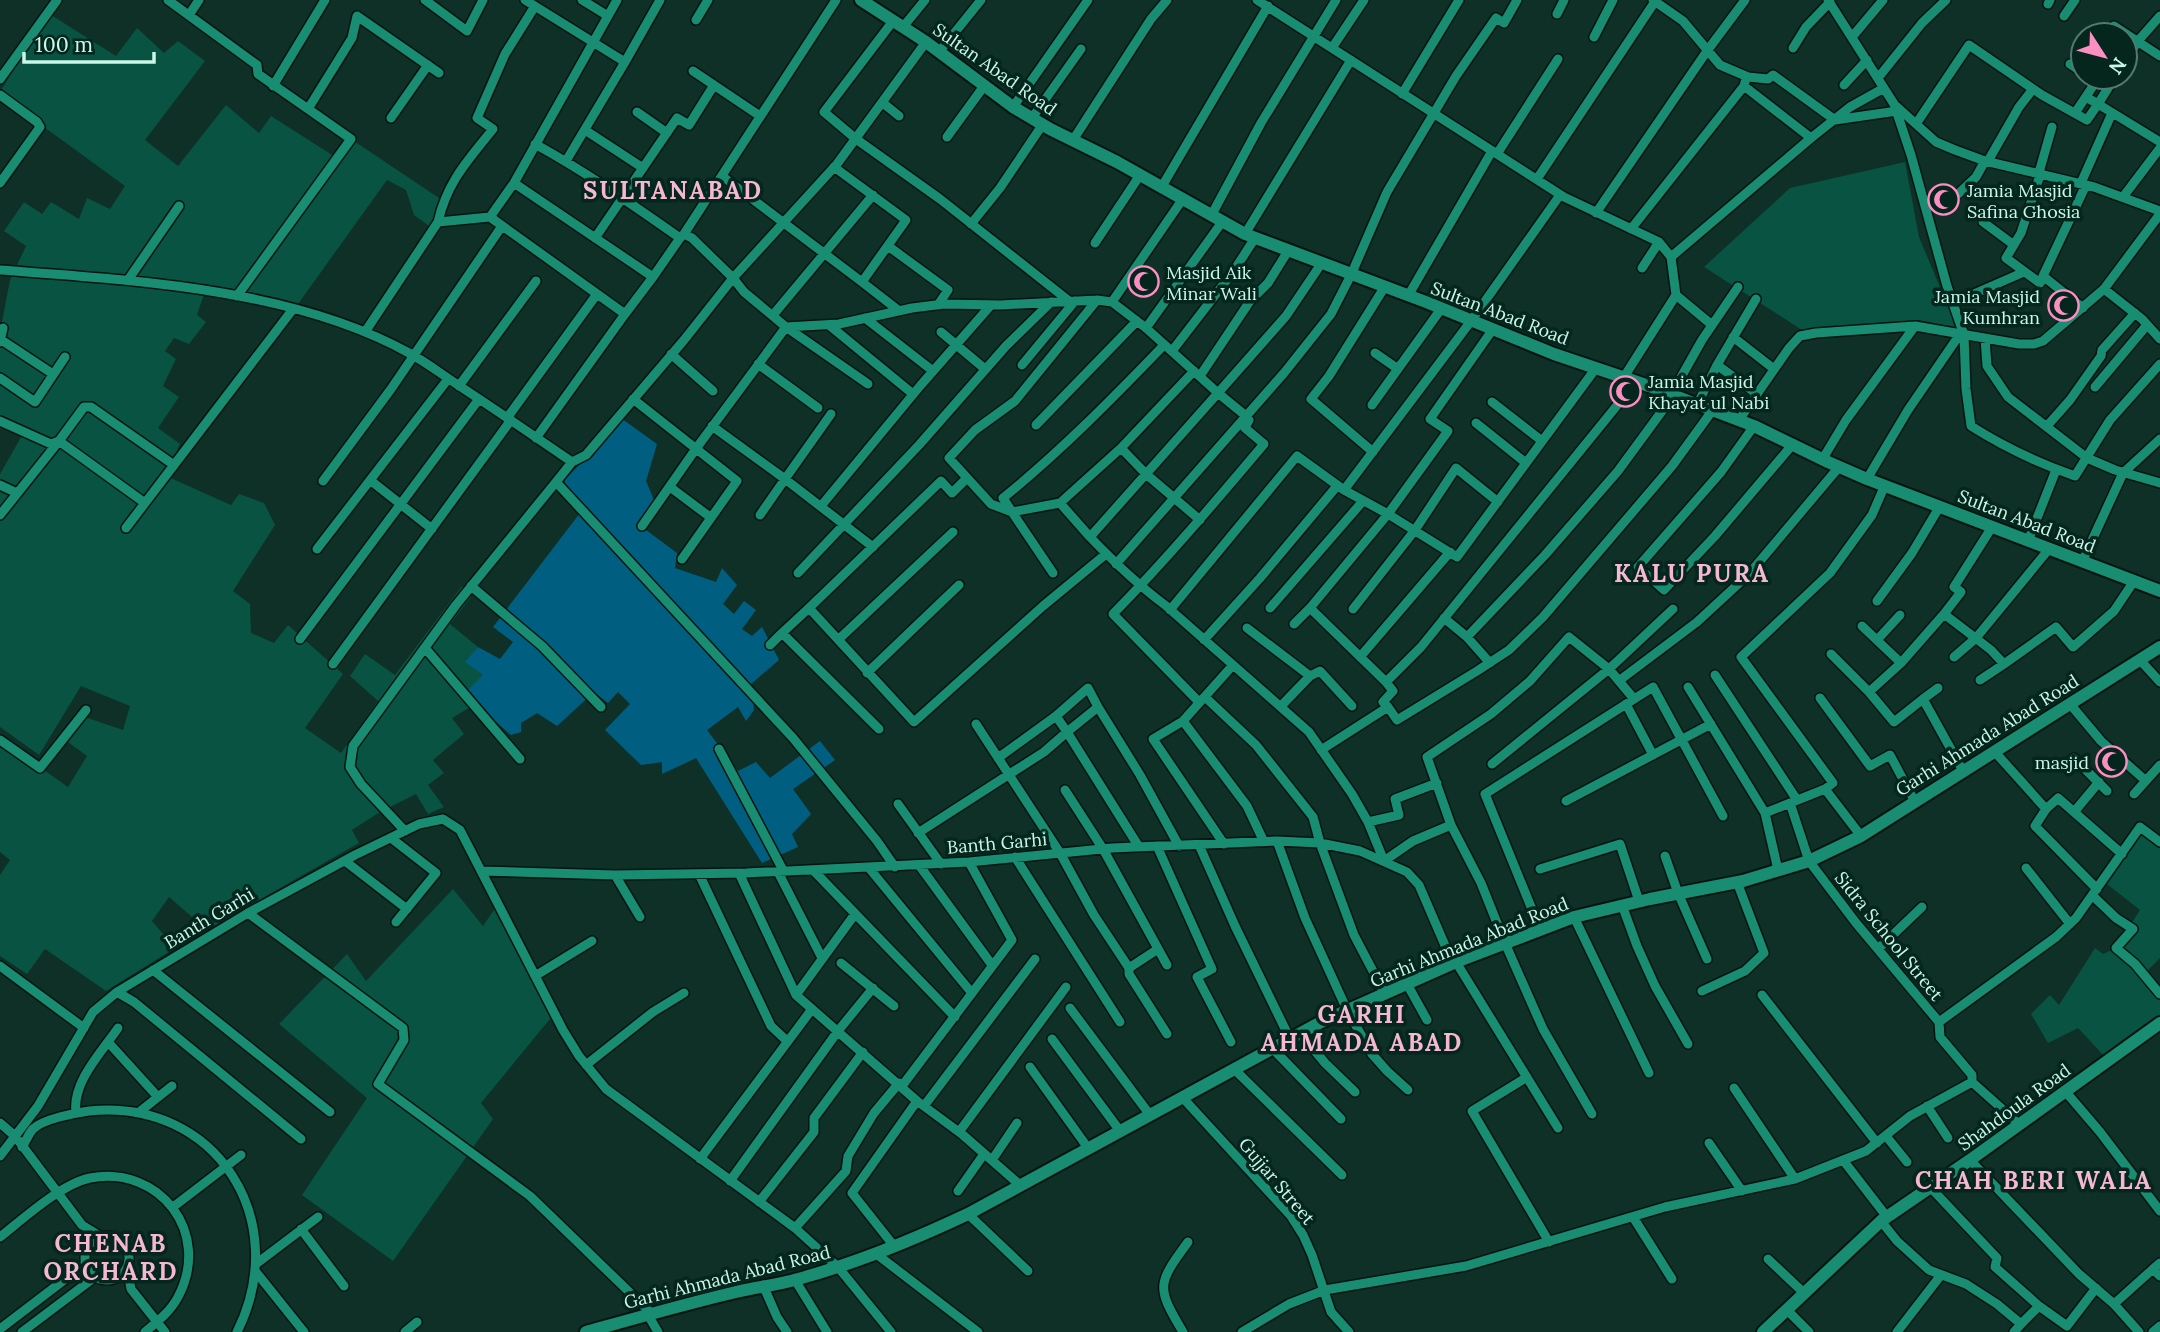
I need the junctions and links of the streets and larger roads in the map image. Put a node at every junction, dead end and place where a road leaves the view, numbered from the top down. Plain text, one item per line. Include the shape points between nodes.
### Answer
1 (57, 0) edge
2 (168, 0) edge
3 (199, 0) edge
4 (325, 0) edge
5 (425, 0) edge
6 (483, 0) edge
7 (525, 0) edge
8 (582, 0) edge
9 (617, 0) edge
10 (660, 0) edge
11 (708, 0) edge
12 (836, 0) edge
13 (925, 0) edge
14 (981, 0) edge
15 (1088, 0) edge
16 (1167, 0) edge
17 (1257, 0) edge
18 (1336, 0) edge
19 (1364, 0) edge
20 (1459, 0) edge
21 (1517, 0) edge
22 (1564, 0) edge
23 (1613, 0) edge
24 (1655, 0) edge
25 (1745, 0) edge
26 (1883, 0) edge
27 (1946, 0) edge
28 (2075, 0) edge
29 (865, 1) edge
30 (1829, 1) edge
31 (536, 6) junction
32 (1268, 6) junction
33 (1557, 14) dead end
34 (189, 15) junction
35 (608, 16) junction
36 (2064, 16) dead end
37 (2160, 16) edge
38 (696, 20) dead end
39 (898, 24) junction
40 (1314, 36) junction
41 (1594, 37) dead end
42 (1852, 37) junction
43 (2139, 40) edge
44 (593, 42) junction
45 (926, 42) junction
46 (2139, 42) edge
47 (1332, 48) junction
48 (1793, 48) dead end
49 (1081, 49) dead end
50 (1707, 51) junction
51 (939, 52) junction
52 (2160, 56) edge
53 (1558, 59) dead end
54 (1351, 60) junction
55 (1867, 61) junction
56 (625, 62) junction
57 (428, 65) junction
58 (693, 71) dead end
59 (439, 73) dead end
60 (1878, 78) junction
61 (0, 79) edge
62 (1746, 81) junction
63 (714, 85) junction
64 (1844, 85) dead end
65 (273, 86) junction
66 (984, 86) junction
67 (1884, 88) junction
68 (2032, 89) junction
69 (2090, 91) edge
70 (2107, 91) edge
71 (1402, 93) junction
72 (0, 95) edge
73 (2086, 97) junction
74 (883, 103) junction
75 (2098, 104) junction
76 (1013, 107) junction
77 (1896, 108) junction
78 (308, 109) junction
79 (637, 113) dead end
80 (2075, 113) junction
81 (2112, 113) junction
82 (1434, 114) junction
83 (760, 116) junction
84 (899, 116) dead end
85 (391, 118) dead end
86 (1835, 120) junction
87 (1037, 121) junction
88 (1916, 124) junction
89 (2052, 127) dead end
90 (585, 130) junction
91 (667, 132) junction
92 (947, 138) dead end
93 (1811, 138) junction
94 (856, 139) junction
95 (1073, 140) junction
96 (2160, 142) edge
97 (535, 144) junction
98 (2160, 148) edge
99 (1495, 153) junction
100 (566, 161) junction
101 (1987, 161) junction
102 (834, 167) junction
103 (643, 168) junction
104 (1140, 175) junction
105 (2040, 175) junction
106 (722, 176) junction
107 (1537, 179) junction
108 (0, 183) edge
109 (514, 183) junction
110 (2084, 184) junction
111 (1161, 188) junction
112 (1958, 194) dead end
113 (873, 195) junction
114 (1560, 195) junction
115 (2123, 197) junction
116 (623, 198) junction
117 (1182, 200) junction
118 (179, 206) dead end
119 (2160, 213) edge
120 (1596, 214) junction
121 (490, 217) junction
122 (1217, 219) junction
123 (438, 222) junction
124 (1983, 222) dead end
125 (783, 223) junction
126 (971, 224) junction
127 (502, 226) junction
128 (1630, 229) junction
129 (682, 236) junction
130 (1250, 236) junction
131 (595, 238) junction
132 (1095, 243) dead end
133 (1659, 243) junction
134 (888, 246) junction
135 (2014, 246) junction
136 (1288, 251) junction
137 (825, 254) junction
138 (1671, 257) junction
139 (1321, 264) junction
140 (1642, 268) dead end
141 (0, 270) edge
142 (2024, 272) junction
143 (1351, 275) junction
144 (2043, 276) junction
145 (653, 277) junction
146 (733, 278) junction
147 (128, 280) junction
148 (536, 281) dead end
149 (862, 282) junction
150 (1738, 287) dead end
151 (1384, 288) junction
152 (2104, 289) junction
153 (597, 294) junction
154 (237, 296) junction
155 (1408, 296) junction
156 (1676, 296) junction
157 (1756, 299) dead end
158 (1097, 300) junction
159 (1072, 301) junction
160 (1051, 302) junction
161 (1112, 302) junction
162 (1953, 303) junction
163 (938, 305) junction
164 (991, 305) junction
165 (2083, 308) junction
166 (293, 309) junction
167 (1441, 309) junction
168 (898, 310) junction
169 (2134, 313) junction
170 (625, 314) junction
171 (773, 315) junction
172 (864, 317) junction
173 (1137, 321) junction
174 (1471, 321) junction
175 (829, 324) junction
176 (1712, 325) junction
177 (2147, 325) junction
178 (1915, 326) junction
179 (786, 327) junction
180 (3, 328) dead end
181 (1146, 328) junction
182 (1493, 329) junction
183 (365, 332) junction
184 (941, 332) dead end
185 (1962, 334) junction
186 (1733, 337) junction
187 (1984, 338) junction
188 (2160, 339) edge
189 (0, 340) edge
190 (956, 344) junction
191 (1164, 345) junction
192 (1172, 351) junction
193 (1375, 353) dead end
194 (671, 354) junction
195 (413, 356) junction
196 (65, 357) dead end
197 (758, 364) junction
198 (2160, 364) edge
199 (1022, 365) dead end
200 (1717, 365) junction
201 (1597, 368) junction
202 (985, 369) junction
203 (1398, 369) junction
204 (1774, 369) junction
205 (933, 371) junction
206 (1197, 373) junction
207 (53, 374) junction
208 (0, 378) edge
209 (448, 379) junction
210 (1630, 380) junction
211 (868, 384) dead end
212 (459, 386) junction
213 (2095, 387) dead end
214 (713, 391) dead end
215 (1218, 393) junction
216 (913, 394) junction
217 (1757, 394) junction
218 (1672, 395) junction
219 (479, 399) junction
220 (633, 399) junction
221 (1492, 402) dead end
222 (1372, 405) dead end
223 (1697, 405) junction
224 (818, 408) dead end
225 (1712, 411) junction
226 (831, 414) dead end
227 (1246, 416) junction
228 (509, 419) junction
229 (0, 421) edge
230 (1739, 421) junction
231 (1476, 423) dead end
232 (1035, 425) dead end
233 (712, 426) junction
234 (1754, 426) junction
235 (2047, 426) junction
236 (536, 438) junction
237 (2160, 439) edge
238 (59, 441) junction
239 (1542, 441) junction
240 (1793, 444) junction
241 (1121, 448) junction
242 (695, 450) junction
243 (1373, 452) junction
244 (2087, 458) junction
245 (1822, 460) junction
246 (572, 462) junction
247 (1526, 463) junction
248 (174, 465) junction
249 (1839, 467) junction
250 (2056, 470) junction
251 (2123, 473) junction
252 (1146, 474) junction
253 (967, 478) junction
254 (785, 479) junction
255 (1867, 479) junction
256 (370, 480) junction
257 (323, 481) dead end
258 (556, 482) junction
259 (2160, 483) edge
260 (0, 485) edge
261 (1885, 485) junction
262 (670, 487) junction
263 (1341, 488) junction
264 (17, 493) junction
265 (1174, 498) junction
266 (1363, 500) junction
267 (1498, 502) junction
268 (145, 503) junction
269 (1060, 503) junction
270 (401, 504) junction
271 (821, 506) junction
272 (1940, 506) junction
273 (1012, 512) junction
274 (1388, 514) junction
275 (0, 515) edge
276 (760, 515) dead end
277 (710, 517) junction
278 (1200, 520) junction
279 (843, 523) junction
280 (642, 527) dead end
281 (1992, 527) junction
282 (126, 528) dead end
283 (432, 528) junction
284 (1415, 530) junction
285 (953, 532) dead end
286 (1090, 537) junction
287 (2028, 541) junction
288 (873, 547) junction
289 (317, 549) dead end
290 (2049, 549) junction
291 (1450, 552) junction
292 (1106, 554) junction
293 (682, 559) dead end
294 (2082, 562) junction
295 (1116, 564) junction
296 (798, 573) dead end
297 (1054, 573) dead end
298 (2134, 581) junction
299 (959, 585) dead end
300 (471, 586) junction
301 (1140, 586) junction
302 (2160, 591) edge
303 (1877, 601) dead end
304 (809, 608) junction
305 (1270, 608) dead end
306 (1310, 608) junction
307 (1673, 609) dead end
308 (1170, 610) junction
309 (1353, 610) dead end
310 (1944, 614) junction
311 (1900, 615) dead end
312 (1444, 618) junction
313 (1294, 624) dead end
314 (1862, 626) dead end
315 (1247, 628) dead end
316 (782, 633) junction
317 (1467, 637) junction
318 (1976, 638) junction
319 (300, 639) dead end
320 (839, 639) junction
321 (1203, 640) junction
322 (1877, 640) junction
323 (769, 645) dead end
324 (2160, 647) edge
325 (425, 648) junction
326 (1831, 654) dead end
327 (1360, 657) junction
328 (1954, 657) dead end
329 (2140, 660) junction
330 (1490, 663) junction
331 (1901, 663) junction
332 (333, 664) dead end
333 (2004, 664) junction
334 (1234, 665) junction
335 (1609, 669) junction
336 (867, 673) junction
337 (1715, 675) dead end
338 (1310, 676) junction
339 (1620, 680) junction
340 (1980, 680) dead end
341 (1386, 682) junction
342 (2160, 682) edge
343 (1688, 687) dead end
344 (1938, 688) dead end
345 (1868, 692) junction
346 (1820, 698) dead end
347 (1202, 699) junction
348 (1923, 699) junction
349 (1630, 702) junction
350 (2070, 704) junction
351 (1281, 706) junction
352 (1352, 706) dead end
353 (601, 707) dead end
354 (1098, 707) junction
355 (1388, 707) junction
356 (86, 710) dead end
357 (1056, 716) junction
358 (1183, 721) junction
359 (976, 724) dead end
360 (1711, 724) junction
361 (879, 729) dead end
362 (1067, 732) junction
363 (0, 740) edge
364 (1681, 740) junction
365 (719, 749) dead end
366 (1321, 750) junction
367 (1994, 751) junction
368 (1653, 755) junction
369 (999, 758) junction
370 (2074, 758) dead end
371 (520, 759) dead end
372 (1492, 764) dead end
373 (2160, 765) edge
374 (1963, 771) junction
375 (1009, 775) junction
376 (2146, 781) junction
377 (2099, 782) junction
378 (1437, 783) junction
379 (1825, 789) junction
380 (1065, 790) dead end
381 (2107, 791) dead end
382 (2134, 794) dead end
383 (1566, 801) dead end
384 (1793, 801) junction
385 (1915, 802) junction
386 (898, 804) dead end
387 (2046, 808) junction
388 (2074, 812) junction
389 (1765, 813) junction
390 (1723, 816) dead end
391 (1368, 822) junction
392 (1451, 825) junction
393 (405, 831) junction
394 (918, 833) junction
395 (1861, 836) junction
396 (391, 838) junction
397 (1278, 841) junction
398 (1264, 842) junction
399 (2160, 842) edge
400 (1320, 843) junction
401 (1224, 844) junction
402 (1199, 845) junction
403 (1157, 846) junction
404 (1179, 846) junction
405 (1139, 847) junction
406 (1103, 849) junction
407 (1060, 853) junction
408 (2122, 853) junction
409 (1015, 856) junction
410 (1665, 856) dead end
411 (345, 860) junction
412 (1384, 861) junction
413 (1809, 861) junction
414 (969, 862) junction
415 (941, 864) junction
416 (919, 865) junction
417 (895, 867) junction
418 (869, 868) junction
419 (2026, 868) dead end
420 (1539, 869) dead end
421 (813, 870) junction
422 (1779, 870) junction
423 (481, 872) junction
424 (781, 872) junction
425 (739, 873) junction
426 (699, 874) junction
427 (615, 875) junction
428 (1737, 882) junction
429 (2095, 892) junction
430 (1678, 893) junction
431 (1639, 901) junction
432 (1622, 905) junction
433 (1922, 907) dead end
434 (407, 909) junction
435 (248, 913) junction
436 (855, 914) junction
437 (640, 917) dead end
438 (1574, 917) junction
439 (396, 922) dead end
440 (2070, 924) junction
441 (1540, 929) junction
442 (592, 940) dead end
443 (1505, 943) junction
444 (1158, 948) junction
445 (1878, 949) junction
446 (822, 958) junction
447 (1035, 959) dead end
448 (1707, 959) dead end
449 (841, 963) dead end
450 (1455, 963) junction
451 (992, 965) junction
452 (1167, 965) dead end
453 (0, 966) edge
454 (1129, 968) junction
455 (153, 970) junction
456 (535, 976) junction
457 (1407, 984) junction
458 (1066, 987) dead end
459 (873, 988) junction
460 (1702, 991) dead end
461 (117, 992) junction
462 (971, 992) junction
463 (684, 993) dead end
464 (1385, 994) junction
465 (796, 995) junction
466 (1762, 995) dead end
467 (2160, 995) edge
468 (894, 1006) dead end
469 (1070, 1008) dead end
470 (812, 1009) junction
471 (1347, 1010) junction
472 (955, 1017) junction
473 (1427, 1020) dead end
474 (1120, 1022) dead end
475 (1939, 1022) junction
476 (2160, 1023) edge
477 (84, 1028) junction
478 (118, 1028) dead end
479 (838, 1031) junction
480 (1167, 1034) dead end
481 (1295, 1036) junction
482 (1052, 1039) dead end
483 (787, 1041) junction
484 (108, 1042) junction
485 (1231, 1042) dead end
486 (1688, 1044) dead end
487 (1272, 1048) junction
488 (863, 1052) junction
489 (586, 1065) junction
490 (1030, 1067) dead end
491 (1234, 1069) junction
492 (1649, 1073) dead end
493 (1527, 1077) junction
494 (1972, 1082) junction
495 (900, 1085) junction
496 (172, 1086) dead end
497 (1734, 1088) dead end
498 (1408, 1090) dead end
499 (2065, 1091) junction
500 (1355, 1092) dead end
501 (158, 1097) junction
502 (1182, 1097) junction
503 (920, 1103) junction
504 (1927, 1106) junction
505 (330, 1112) dead end
506 (76, 1113) junction
507 (138, 1113) junction
508 (1592, 1114) dead end
509 (1150, 1115) junction
510 (1341, 1119) dead end
511 (0, 1123) edge
512 (1017, 1123) dead end
513 (2019, 1124) junction
514 (1558, 1128) dead end
515 (1120, 1131) junction
516 (959, 1132) junction
517 (15, 1136) junction
518 (1886, 1136) junction
519 (1948, 1138) dead end
520 (301, 1139) dead end
521 (1709, 1143) dead end
522 (1877, 1143) junction
523 (22, 1147) junction
524 (1088, 1148) junction
525 (241, 1154) dead end
526 (0, 1156) edge
527 (988, 1157) junction
528 (700, 1159) junction
529 (1843, 1160) junction
530 (1970, 1160) junction
531 (1907, 1162) dead end
532 (225, 1167) junction
533 (1342, 1175) dead end
534 (1795, 1179) junction
535 (730, 1181) junction
536 (1020, 1185) junction
537 (1930, 1187) junction
538 (958, 1191) dead end
539 (1742, 1191) junction
540 (57, 1193) junction
541 (760, 1202) junction
542 (173, 1207) junction
543 (2160, 1210) edge
544 (968, 1214) junction
545 (317, 1217) dead end
546 (1633, 1217) junction
547 (1884, 1219) junction
548 (82, 1225) junction
549 (795, 1228) junction
550 (301, 1229) junction
551 (0, 1237) edge
552 (100, 1237) junction
553 (1188, 1242) dead end
554 (1549, 1242) junction
555 (894, 1246) junction
556 (86, 1252) junction
557 (875, 1253) junction
558 (1768, 1259) dead end
559 (85, 1264) junction
560 (838, 1267) junction
561 (128, 1268) junction
562 (256, 1268) junction
563 (2158, 1269) edge
564 (1028, 1271) dead end
565 (1941, 1275) junction
566 (95, 1277) junction
567 (1672, 1279) dead end
568 (112, 1280) junction
569 (795, 1280) junction
570 (344, 1286) dead end
571 (763, 1286) junction
572 (131, 1289) junction
573 (2096, 1289) junction
574 (1325, 1290) junction
575 (1804, 1293) junction
576 (2114, 1304) junction
577 (2039, 1306) junction
578 (29, 1307) junction
579 (1787, 1310) junction
580 (650, 1315) junction
581 (13, 1319) junction
582 (37, 1320) junction
583 (157, 1322) junction
584 (417, 1322) dead end
585 (2021, 1324) junction
586 (2160, 1325) edge
587 (0, 1329) edge
588 (973, 1331) edge
589 (22, 1332) edge
590 (145, 1332) edge
591 (165, 1332) edge
592 (237, 1332) edge
593 (304, 1332) edge
594 (405, 1332) edge
595 (586, 1332) edge
596 (658, 1332) edge
597 (787, 1332) edge
598 (827, 1332) edge
599 (891, 1332) edge
600 (1183, 1332) edge
601 (1242, 1332) edge
602 (1349, 1332) edge
603 (1763, 1332) edge
604 (1809, 1332) edge
605 (1897, 1332) edge
606 (2014, 1332) edge
607 (2138, 1332) edge
608 (2153, 1332) edge

1 - 61 street
2 - 34 street
3 - 34 street
4 - 65 street
5 - 6 street via 467,31
7 - 31 street
8 - 35 street
9 - 35 street
10 - 56 street
11 - 38 street
12 - 83 street
13 - 39 street
14 - 51 street
15 - 76 street
16 - 95 street
17 - 32 street
18 - 40 street
19 - 47 street
20 - 71 street
21 - 82 street via 1504,23 1496,18
22 - 33 street
23 - 41 street
24 - 50 street via 1683,22
24 - 107 street
25 - 50 street
26 - 42 street
27 - 60 street
28 - 36 street
29 - 39 street, Sultan Abad Road
30 - 42 street
30 - 48 street
31 - 44 street
31 - 123 street via 505,54 477,118 493,129 458,172 442,200
32 - 40 street
32 - 111 street
34 - 65 street via 257,65 258,74
35 - 44 street
37 - 43 street
39 - 45 street, Sultan Abad Road
39 - 94 street via 824,112
40 - 47 street
40 - 122 street via 1261,123
42 - 55 street
44 - 56 street
44 - 97 street
45 - 51 street, Sultan Abad Road
45 - 74 street
46 - 52 street
47 - 54 street
49 - 87 street
50 - 62 street
50 - 120 street
51 - 66 street, Sultan Abad Road
53 - 99 street
54 - 71 street
54 - 130 street
55 - 60 street
55 - 64 street
56 - 90 street
57 - 59 street
57 - 78 street via 357,16 352,38
57 - 85 street
58 - 63 street
60 - 67 street
62 - 86 street via 1773,75
62 - 93 street
62 - 128 street
63 - 83 street
63 - 91 street via 689,125 677,118
65 - 78 street
66 - 76 street, Sultan Abad Road
66 - 92 street
67 - 77 street
67 - 86 street
68 - 80 street
68 - 88 street via 1969,45
68 - 101 street
69 - 73 street
70 - 75 street
71 - 82 street
72 - 108 street via 40,127
73 - 75 street
73 - 80 street
74 - 84 street
74 - 94 street
75 - 80 street via 2087,120
75 - 81 street
76 - 87 street, Sultan Abad Road
77 - 86 street
77 - 88 street
77 - 162 street
78 - 154 street via 351,139
79 - 91 street
81 - 96 street
81 - 110 street
82 - 99 street
82 - 143 street via 1387,192
83 - 106 street
86 - 93 street
87 - 95 street, Sultan Abad Road
87 - 126 street via 1000,188
88 - 101 street via 1936,142
89 - 105 street
90 - 100 street
90 - 103 street
91 - 103 street
93 - 138 street
94 - 102 street
94 - 126 street
95 - 104 street, Sultan Abad Road
97 - 100 street
97 - 109 street
98 - 115 street
99 - 107 street
99 - 155 street
100 - 116 street
101 - 105 street
101 - 112 street
102 - 113 street
102 - 125 street
103 - 116 street
104 - 111 street, Sultan Abad Road
104 - 132 street
105 - 110 street
105 - 135 street
106 - 125 street
106 - 129 street
107 - 114 street
109 - 121 street
109 - 131 street
110 - 115 street
110 - 144 street
111 - 117 street, Sultan Abad Road
113 - 134 street via 906,220
113 - 137 street
114 - 120 street
114 - 174 street
115 - 119 street
116 - 129 street
116 - 131 street
117 - 122 street, Sultan Abad Road
117 - 161 street
118 - 147 street
119 - 152 street
120 - 128 street
121 - 123 street
121 - 127 street
122 - 130 street, Sultan Abad Road
122 - 181 street
123 - 183 street
124 - 135 street
125 - 137 street
125 - 146 street
126 - 159 street
127 - 153 street
127 - 195 street
128 - 133 street
129 - 145 street
129 - 146 street via 692,238
130 - 136 street, Sultan Abad Road
130 - 192 street via 1233,272
131 - 145 street
133 - 138 street
133 - 140 street
134 - 149 street
134 - 163 street via 948,290
135 - 142 street via 2006,258
136 - 139 street, Sultan Abad Road
136 - 206 street
137 - 149 street
137 - 171 street
138 - 156 street
139 - 143 street, Sultan Abad Road
139 - 215 street via 1286,316
141 - 147 street
142 - 144 street via 2040,283
142 - 162 street
143 - 151 street, Sultan Abad Road
143 - 227 street via 1331,314
144 - 165 street
145 - 170 street
146 - 171 street
146 - 194 street
147 - 154 street
148 - 212 street
149 - 168 street
150 - 176 street
151 - 155 street, Sultan Abad Road
151 - 243 street via 1311,399
152 - 165 street
152 - 169 street
153 - 170 street
153 - 228 street
154 - 166 street
155 - 167 street, Sultan Abad Road
156 - 176 street
156 - 210 street
157 - 186 street
158 - 159 street
158 - 161 street
158 - 253 street via 1015,401 975,430 949,458
159 - 160 street
159 - 199 street
160 - 164 street
160 - 202 street
161 - 173 street
162 - 185 street
163 - 164 street
163 - 168 street
164 - 190 street
165 - 187 street via 2035,344
166 - 183 street
166 - 248 street
167 - 174 street, Sultan Abad Road
167 - 203 street
168 - 172 street
169 - 177 street
169 - 235 street
170 - 236 street
171 - 179 street
172 - 175 street
172 - 205 street
173 - 181 street
173 - 232 street
174 - 182 street, Sultan Abad Road
174 - 243 street
175 - 179 street
175 - 216 street
176 - 218 street
177 - 188 street
177 - 213 street
178 - 185 street
178 - 204 street via 1800,336
178 - 245 street
179 - 197 street
179 - 211 street
180 - 189 street
181 - 191 street
182 - 201 street, Sultan Abad Road
182 - 274 street via 1430,419 1448,431
183 - 195 street
184 - 190 street
185 - 187 street
185 - 250 street via 1971,426
185 - 255 street via 1914,399
186 - 200 street
186 - 204 street
187 - 235 street via 1987,366 2008,397
189 - 207 street
190 - 202 street
190 - 205 street
191 - 192 street
191 - 273 street via 1107,405 1003,498
192 - 206 street
193 - 203 street
194 - 214 street
194 - 220 street
195 - 209 street
195 - 257 street
196 - 207 street
197 - 224 street
197 - 233 street
198 - 244 street via 2110,420
200 - 217 street
200 - 223 street
201 - 210 street, Sultan Abad Road
201 - 239 street
202 - 279 street
203 - 222 street
204 - 217 street
205 - 216 street
206 - 215 street
206 - 241 street
207 - 208 street via 35,402
209 - 212 street
209 - 256 street
210 - 218 street, Sultan Abad Road
210 - 312 street
212 - 219 street
215 - 227 street
215 - 252 street
216 - 271 street
217 - 230 street
218 - 223 street, Sultan Abad Road
218 - 317 street via 1618,471
219 - 228 street
219 - 270 street
220 - 242 street
220 - 246 street via 586,455
221 - 239 street
223 - 225 street, Sultan Abad Road
225 - 230 street, Sultan Abad Road
225 - 330 street via 1672,466 1543,617
226 - 254 street
227 - 265 street
227 - 278 street via 1245,428 1264,444
228 - 236 street
228 - 283 street
229 - 238 street via 51,444
230 - 234 street, Sultan Abad Road
231 - 247 street
233 - 242 street
233 - 254 street
234 - 240 street, Sultan Abad Road
234 - 240 street via 1721,472 1638,567 1664,590
235 - 244 street
236 - 246 street
237 - 251 street
238 - 248 street via 84,407 90,407
238 - 264 street
238 - 268 street
239 - 247 street
240 - 245 street, Sultan Abad Road
241 - 252 street
241 - 269 street
242 - 262 street
242 - 277 street via 737,481
243 - 263 street
244 - 250 street via 2075,476
244 - 251 street
245 - 249 street, Sultan Abad Road
246 - 258 street
247 - 267 street
248 - 268 street
249 - 255 street, Sultan Abad Road
249 - 339 street via 1749,574 1697,622
250 - 287 street
251 - 259 street
251 - 294 street
252 - 265 street
252 - 286 street
253 - 273 street via 991,504
253 - 288 street via 951,493 941,481
254 - 271 street
254 - 276 street
255 - 261 street, Sultan Abad Road
256 - 270 street
256 - 289 street
258 - 300 street
258 - 417 street via 793,738
260 - 264 street
261 - 272 street, Sultan Abad Road
261 - 379 street via 1872,515 1830,573 1741,657 1833,783
262 - 277 street
262 - 280 street
263 - 266 street
263 - 308 street via 1297,456
263 - 321 street
264 - 275 street
265 - 278 street
265 - 295 street
266 - 274 street
266 - 305 street
267 - 284 street via 1456,468
267 - 291 street via 1457,557
268 - 282 street
269 - 273 street
269 - 286 street
270 - 283 street
270 - 319 street
271 - 279 street
272 - 281 street, Sultan Abad Road
272 - 303 street
273 - 297 street
274 - 284 street
274 - 306 street
277 - 293 street
278 - 301 street
279 - 288 street
279 - 296 street
281 - 287 street, Sultan Abad Road
281 - 310 street via 1954,587 1961,592
283 - 332 street
284 - 291 street
284 - 309 street
285 - 320 street
286 - 292 street
287 - 290 street, Sultan Abad Road
288 - 304 street
290 - 294 street, Sultan Abad Road
290 - 318 street
291 - 327 street
292 - 295 street
292 - 336 street via 914,722
294 - 298 street, Sultan Abad Road
295 - 301 street
298 - 302 street, Sultan Abad Road
298 - 333 street via 2114,611 2073,647 2056,627
299 - 336 street
300 - 325 street
300 - 353 street via 542,646
301 - 308 street
301 - 347 street via 1113,614
304 - 316 street
304 - 320 street
306 - 313 street
306 - 327 street
307 - 335 street
308 - 321 street
310 - 318 street
310 - 331 street
311 - 322 street
312 - 317 street
312 - 341 street
314 - 322 street
315 - 338 street
316 - 323 street
316 - 361 street
317 - 330 street
318 - 328 street
318 - 333 street
320 - 336 street
321 - 334 street
322 - 331 street
324 - 329 street, Garhi Ahmada Abad Road
325 - 371 street
325 - 393 street via 354,746 350,767
326 - 345 street
327 - 341 street
329 - 342 street
329 - 350 street, Garhi Ahmada Abad Road
330 - 355 street via 1397,720
331 - 345 street
333 - 340 street
334 - 347 street
334 - 351 street
335 - 339 street
335 - 372 street
335 - 378 street via 1569,637 1530,681 1491,714 1427,757
337 - 384 street, Sidra School Street
338 - 351 street
338 - 352 street via 1320,671
339 - 349 street
341 - 355 street via 1393,691 1383,702
343 - 360 street
344 - 348 street
345 - 348 street via 1894,722
346 - 385 street via 1870,766 1890,755
347 - 358 street
347 - 400 street via 1256,745 1313,817
348 - 374 street
349 - 364 street via 1653,687
349 - 368 street
349 - 441 street via 1485,794
350 - 367 street, Garhi Ahmada Abad Road
350 - 376 street via 2101,741
351 - 366 street
354 - 357 street via 1088,688
354 - 362 street
354 - 404 street
355 - 366 street
356 - 363 street via 40,768
357 - 362 street
357 - 369 street
358 - 398 street via 1247,806
358 - 401 street via 1153,740
359 - 369 street
360 - 364 street
360 - 389 street
362 - 375 street
362 - 405 street
364 - 368 street
364 - 390 street
365 - 424 street
366 - 391 street
367 - 374 street, Garhi Ahmada Abad Road
367 - 387 street
368 - 383 street
369 - 375 street
370 - 377 street
373 - 376 street
374 - 385 street, Garhi Ahmada Abad Road
375 - 394 street
375 - 407 street
376 - 382 street
377 - 381 street
377 - 388 street
378 - 391 street via 1395,799 1399,815
378 - 392 street
379 - 384 street
379 - 395 street
380 - 406 street
384 - 389 street
384 - 413 street, Sidra School Street
385 - 395 street, Garhi Ahmada Abad Road
386 - 394 street
387 - 388 street via 2058,798
387 - 429 street via 2035,827
388 - 408 street
389 - 422 street
391 - 412 street
392 - 412 street via 1413,841
392 - 443 street
393 - 396 street, Banth Garhi
393 - 423 street, Banth Garhi via 443,819 460,830
394 - 415 street
395 - 413 street, Garhi Ahmada Abad Road
396 - 411 street, Banth Garhi
396 - 434 street via 436,873
397 - 398 street, Banth Garhi
397 - 400 street, Banth Garhi
397 - 471 street
398 - 401 street, Banth Garhi
399 - 408 street via 2140,827
400 - 412 street, Banth Garhi
400 - 464 street via 1354,935
401 - 402 street, Banth Garhi
402 - 404 street, Banth Garhi
402 - 481 street via 1235,926
403 - 404 street, Banth Garhi
403 - 405 street, Banth Garhi
403 - 485 street via 1212,969 1196,977
405 - 406 street, Banth Garhi
406 - 407 street, Banth Garhi
406 - 444 street
407 - 409 street, Banth Garhi
407 - 454 street
408 - 429 street
409 - 414 street, Banth Garhi
409 - 474 street
410 - 430 street
411 - 434 street
411 - 435 street, Banth Garhi
412 - 450 street, Banth Garhi via 1407,872 1419,885
413 - 422 street, Garhi Ahmada Abad Road
413 - 445 street, Sidra School Street
414 - 415 street, Banth Garhi
414 - 451 street via 1012,940
415 - 416 street, Banth Garhi
416 - 417 street, Banth Garhi
416 - 451 street
417 - 418 street, Banth Garhi
418 - 421 street, Banth Garhi
418 - 462 street
419 - 440 street
420 - 431 street via 1620,845
421 - 424 street, Banth Garhi
421 - 436 street
422 - 428 street, Garhi Ahmada Abad Road
423 - 427 street, Banth Garhi
423 - 456 street, Banth Garhi
424 - 425 street, Banth Garhi
424 - 446 street
425 - 426 street, Banth Garhi
425 - 465 street
426 - 427 street, Banth Garhi
426 - 483 street via 771,1026
427 - 437 street
428 - 430 street, Garhi Ahmada Abad Road
428 - 460 street via 1764,953 1745,971
429 - 440 street
429 - 467 street via 2116,918 2133,929 2116,948
430 - 431 street, Garhi Ahmada Abad Road
430 - 448 street
431 - 432 street, Garhi Ahmada Abad Road
432 - 438 street, Garhi Ahmada Abad Road
432 - 486 street via 1655,986
433 - 445 street
434 - 439 street
435 - 455 street, Banth Garhi
435 - 580 street via 403,1028 404,1040 378,1084 530,1196
436 - 446 street
436 - 472 street
438 - 441 street, Garhi Ahmada Abad Road
438 - 492 street
440 - 475 street
441 - 443 street, Garhi Ahmada Abad Road
442 - 456 street
443 - 450 street, Garhi Ahmada Abad Road
443 - 508 street via 1543,1028
444 - 452 street
444 - 454 street
445 - 475 street, Sidra School Street
446 - 465 street
447 - 503 street
449 - 459 street
450 - 457 street, Garhi Ahmada Abad Road
450 - 493 street, Banth Garhi
451 - 462 street
453 - 477 street
454 - 480 street
455 - 461 street, Banth Garhi
455 - 505 street
456 - 489 street, Banth Garhi
457 - 464 street, Garhi Ahmada Abad Road
457 - 473 street
458 - 516 street
459 - 468 street
459 - 479 street
461 - 477 street, Banth Garhi via 93,1012
461 - 520 street
462 - 472 street
463 - 489 street
464 - 471 street, Garhi Ahmada Abad Road
465 - 470 street
466 - 522 street
469 - 509 street
470 - 479 street
470 - 483 street
471 - 481 street, Garhi Ahmada Abad Road
471 - 498 street via 1372,1054
472 - 495 street
475 - 494 street, Sidra School Street via 1941,1037 1972,1075
476 - 499 street, Shahdoula Road
477 - 517 street, Banth Garhi
478 - 484 street
479 - 488 street
479 - 535 street
481 - 487 street, Garhi Ahmada Abad Road
481 - 500 street
482 - 515 street
483 - 528 street
484 - 501 street
484 - 506 street via 78,1088
487 - 491 street, Garhi Ahmada Abad Road
487 - 510 street
488 - 495 street
488 - 541 street via 814,1118 814,1132
489 - 528 street, Banth Garhi via 606,1089
490 - 524 street
491 - 502 street, Garhi Ahmada Abad Road
491 - 533 street
493 - 514 street, Banth Garhi
493 - 554 street via 1472,1111
494 - 504 street
494 - 513 street, Sidra School Street
495 - 503 street
495 - 549 street via 874,1113 848,1156 846,1171
496 - 501 street
497 - 534 street
499 - 513 street, Shahdoula Road
499 - 543 street
501 - 507 street
502 - 509 street, Garhi Ahmada Abad Road
502 - 574 street, Gujjar Street via 1291,1216
503 - 516 street
503 - 555 street via 852,1193
504 - 518 street
504 - 519 street
506 - 507 street
506 - 523 street via 34,1127
507 - 532 street via 184,1129
509 - 515 street, Garhi Ahmada Abad Road
511 - 517 street
512 - 527 street
513 - 530 street, Shahdoula Road
515 - 524 street, Garhi Ahmada Abad Road
516 - 527 street
517 - 523 street
517 - 526 street, Banth Garhi
518 - 522 street
518 - 531 street
521 - 539 street
522 - 529 street
523 - 540 street
524 - 536 street, Garhi Ahmada Abad Road
525 - 532 street
527 - 536 street
527 - 538 street
528 - 535 street, Banth Garhi
529 - 534 street
529 - 547 street
530 - 537 street, Shahdoula Road
530 - 573 street
532 - 542 street
532 - 562 street via 245,1202
534 - 539 street
535 - 541 street, Banth Garhi
536 - 544 street, Garhi Ahmada Abad Road
537 - 547 street, Shahdoula Road
537 - 577 street via 1997,1258 1994,1267
539 - 546 street
540 - 542 street via 86,1179 124,1177 151,1188
540 - 548 street
540 - 551 street
541 - 549 street, Banth Garhi
542 - 583 street via 184,1227 189,1262 177,1298
544 - 555 street, Garhi Ahmada Abad Road
544 - 564 street
545 - 550 street
546 - 554 street
546 - 567 street
547 - 565 street via 1897,1241
547 - 575 street, Shahdoula Road
548 - 552 street
548 - 556 street
549 - 560 street, Banth Garhi
550 - 562 street
550 - 570 street
552 - 556 street
552 - 561 street via 118,1237 125,1243
553 - 600 street via 1166,1271 1164,1282 1166,1304
554 - 574 street via 1466,1266
555 - 557 street, Garhi Ahmada Abad Road
556 - 559 street
557 - 560 street, Garhi Ahmada Abad Road
557 - 588 street
558 - 575 street
559 - 566 street
559 - 578 street
560 - 569 street, Garhi Ahmada Abad Road
560 - 599 street, Banth Garhi
561 - 568 street
561 - 572 street
562 - 592 street
562 - 593 street
563 - 576 street
565 - 585 street via 1966,1284
565 - 605 street
566 - 568 street
566 - 582 street
568 - 572 street
569 - 571 street, Garhi Ahmada Abad Road
569 - 598 street
571 - 580 street, Garhi Ahmada Abad Road
571 - 597 street
572 - 583 street
573 - 576 street
573 - 577 street via 2067,1326
574 - 601 street via 1289,1304
574 - 602 street, Gujjar Street via 1331,1312
575 - 579 street, Shahdoula Road
576 - 607 street
577 - 585 street
578 - 581 street
578 - 582 street
579 - 603 street, Shahdoula Road
579 - 604 street
580 - 595 street, Garhi Ahmada Abad Road
580 - 596 street
581 - 587 street
581 - 589 street
582 - 589 street
583 - 590 street
583 - 591 street
584 - 594 street
585 - 606 street
586 - 608 street

